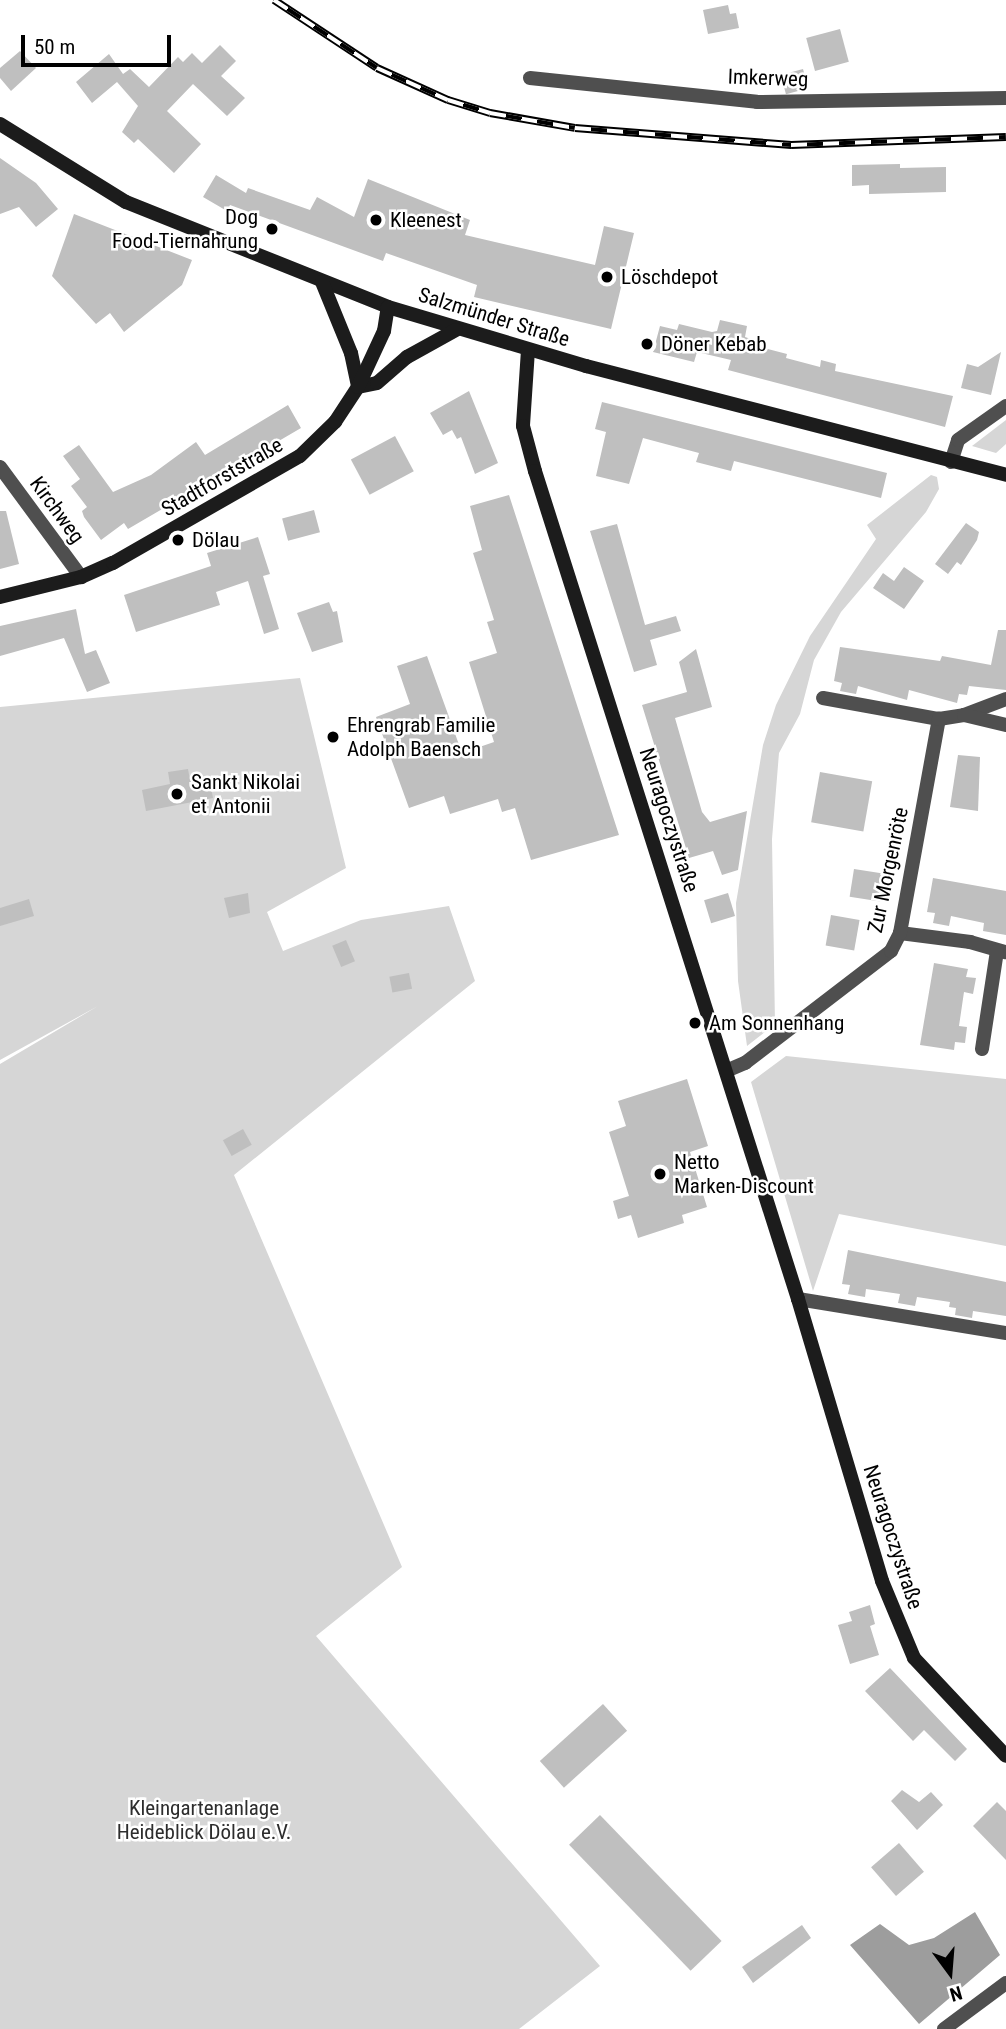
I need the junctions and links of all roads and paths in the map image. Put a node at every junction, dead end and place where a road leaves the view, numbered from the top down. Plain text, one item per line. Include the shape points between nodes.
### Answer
1 (530, 78) dead end
2 (1006, 98) edge
3 (0, 124) edge
4 (321, 282) junction
5 (388, 307) junction
6 (456, 330) junction
7 (528, 350) junction
8 (358, 387) junction
9 (1006, 406) edge
10 (951, 461) junction
11 (0, 467) edge
12 (1006, 475) edge
13 (81, 577) junction
14 (0, 597) edge
15 (823, 698) dead end
16 (1006, 699) edge
17 (964, 715) junction
18 (939, 719) junction
19 (1006, 725) edge
20 (900, 933) junction
21 (1002, 952) edge
22 (982, 1049) dead end
23 (726, 1071) junction
24 (798, 1299) junction
25 (1006, 1333) edge
26 (1006, 1756) edge
27 (1006, 1983) edge
28 (944, 2029) edge

1 - 2 street, Imkerweg via 757,102
3 - 4 main road, Salzmünder Straße via 126,202
4 - 5 main road, Salzmünder Straße
4 - 8 main road via 351,353
5 - 6 main road, Salzmünder Straße
5 - 8 main road, Stadtforststraße via 384,331
6 - 7 main road, Salzmünder Straße
6 - 8 main road via 407,357 377,383
7 - 10 main road, Salzmünder Straße
7 - 23 main road, Neuragoczystraße via 523,426 535,471
8 - 13 main road, Stadtforststraße via 335,422 300,456
9 - 10 street via 958,440
10 - 12 main road, Salzmünder Straße
11 - 13 street, Kirchweg
13 - 14 main road, Stadtforststraße
15 - 18 street
16 - 17 street
17 - 18 street
17 - 19 street
18 - 20 street, Zur Morgenröte
20 - 21 street via 970,942
20 - 23 street, Zur Morgenröte via 891,951 745,1063
21 - 22 street
23 - 24 main road, Neuragoczystraße
24 - 25 street
24 - 26 main road, Neuragoczystraße via 882,1581 914,1658
27 - 28 street

